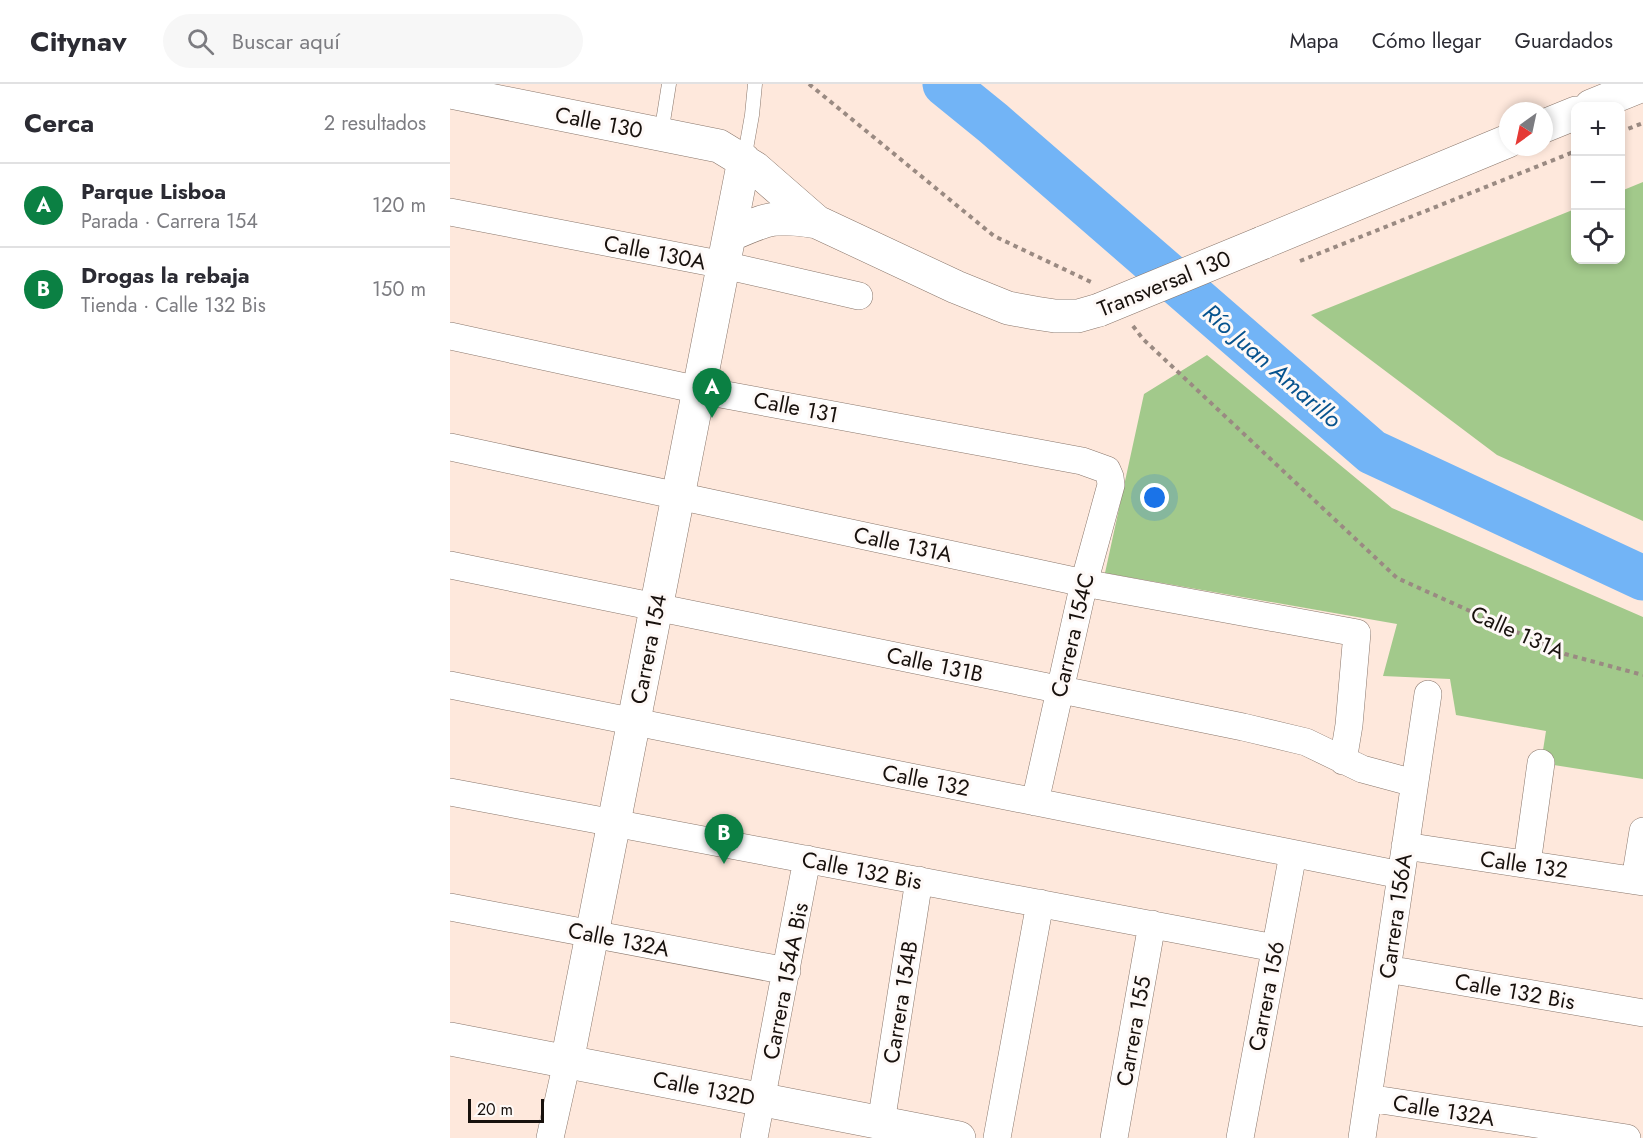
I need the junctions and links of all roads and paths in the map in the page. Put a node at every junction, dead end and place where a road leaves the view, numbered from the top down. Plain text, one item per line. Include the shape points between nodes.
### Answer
1 (669, 84) edge
2 (754, 84) edge
3 (1643, 85) edge
4 (450, 92) edge
5 (1601, 102) edge
6 (1571, 115) edge
7 (1553, 122) edge
8 (1643, 123) edge
9 (1625, 130) edge
10 (661, 134) junction
11 (1499, 145) edge
12 (1571, 153) edge
13 (744, 160) junction
14 (450, 212) edge
15 (817, 222) junction
16 (727, 250) junction
17 (1291, 265) dead end
18 (859, 296) dead end
19 (450, 336) edge
20 (699, 390) junction
21 (450, 447) edge
22 (1107, 470) joint
23 (678, 497) junction
24 (450, 565) edge
25 (1397, 578) dead end
26 (1084, 583) junction
27 (656, 607) junction
28 (1643, 675) edge
29 (450, 685) edge
30 (1060, 690) junction
31 (1428, 693) dead end
32 (634, 722) junction
33 (1343, 761) junction
34 (1541, 763) dead end
35 (1414, 783) junction
36 (450, 792) edge
37 (1035, 802) junction
38 (614, 823) junction
39 (1643, 831) edge
40 (1405, 846) junction
41 (1293, 854) junction
42 (807, 859) junction
43 (1527, 864) junction
44 (1401, 875) junction
45 (919, 880) junction
46 (1639, 881) edge
47 (1040, 903) junction
48 (450, 907) edge
49 (1152, 924) junction
50 (592, 934) junction
51 (1275, 948) junction
52 (1387, 969) junction
53 (787, 971) junction
54 (1643, 1013) edge
55 (450, 1039) edge
56 (567, 1062) junction
57 (1368, 1098) junction
58 (762, 1099) junction
59 (881, 1123) junction
60 (550, 1138) edge
61 (754, 1138) edge
62 (958, 1138) edge
63 (997, 1138) edge
64 (1114, 1138) edge
65 (1240, 1138) edge
66 (1362, 1138) edge
67 (1627, 1138) edge

1 - 10 lane
2 - 13 lane
3 - 5 main road
4 - 10 main road, Calle 130
6 - 7 main road
8 - 9 path
10 - 13 main road, Calle 130 via 719,146
11 - 15 main road, Transversal 130, bridge via 1078,316 1008,308
12 - 17 path
13 - 15 main road, Transversal 130
13 - 16 main road, Carrera 154
14 - 16 street, Calle 130A
15 - 16 main road, Transversal 130 via 777,217 755,224
16 - 18 street, Calle 130A
16 - 20 main road, Carrera 154
19 - 20 street, Calle 131
20 - 22 street, Calle 131 via 1082,461
20 - 23 main road, Carrera 154
21 - 23 street, Calle 131A
22 - 26 street, Carrera 154C via 1111,485
23 - 26 street, Calle 131A
23 - 27 main road, Carrera 154
24 - 27 street, Calle 131B
25 - 28 path, Calle 131A via 1565,654
26 - 30 street, Carrera 154C
26 - 33 street, Calle 131A via 1357,633
27 - 30 street, Calle 131B
27 - 32 main road, Carrera 154
29 - 32 street, Calle 132
30 - 33 street, Calle 131B via 1306,742
30 - 37 street, Carrera 154C
31 - 35 street, Carrera 156A
32 - 37 street, Calle 132
32 - 38 main road, Carrera 154
33 - 35 street, Calle 131B
34 - 43 street
35 - 40 street, Carrera 156A
36 - 38 street, Calle 132 Bis
37 - 41 street, Calle 132
38 - 42 street, Calle 132 Bis
38 - 50 main road, Carrera 154
39 - 46 street
40 - 43 street, Calle 132
40 - 44 street, Carrera 156A
41 - 44 street, Calle 132
41 - 51 street, Carrera 156
42 - 45 street, Calle 132 Bis
42 - 53 street, Carrera 154A Bis
43 - 46 street, Calle 132
44 - 52 street, Carrera 156A
45 - 47 street, Calle 132 Bis
45 - 59 street, Carrera 154B
47 - 49 street, Calle 132 Bis
47 - 63 street
48 - 50 street, Calle 132A
49 - 51 street, Calle 132 Bis
49 - 64 street, Carrera 155
50 - 53 street, Calle 132A
50 - 56 main road, Carrera 154
51 - 65 street, Carrera 156
52 - 54 street, Calle 132 Bis
52 - 57 street, Carrera 156A
53 - 58 street, Carrera 154A Bis
55 - 56 main road, Calle 132D
56 - 58 main road, Calle 132D
56 - 60 street, Carrera 154
57 - 66 street, Carrera 156A
57 - 67 street, Calle 132A
58 - 59 main road, Calle 132D
58 - 61 street, Carrera 154A Bis
59 - 62 main road, Calle 132D

